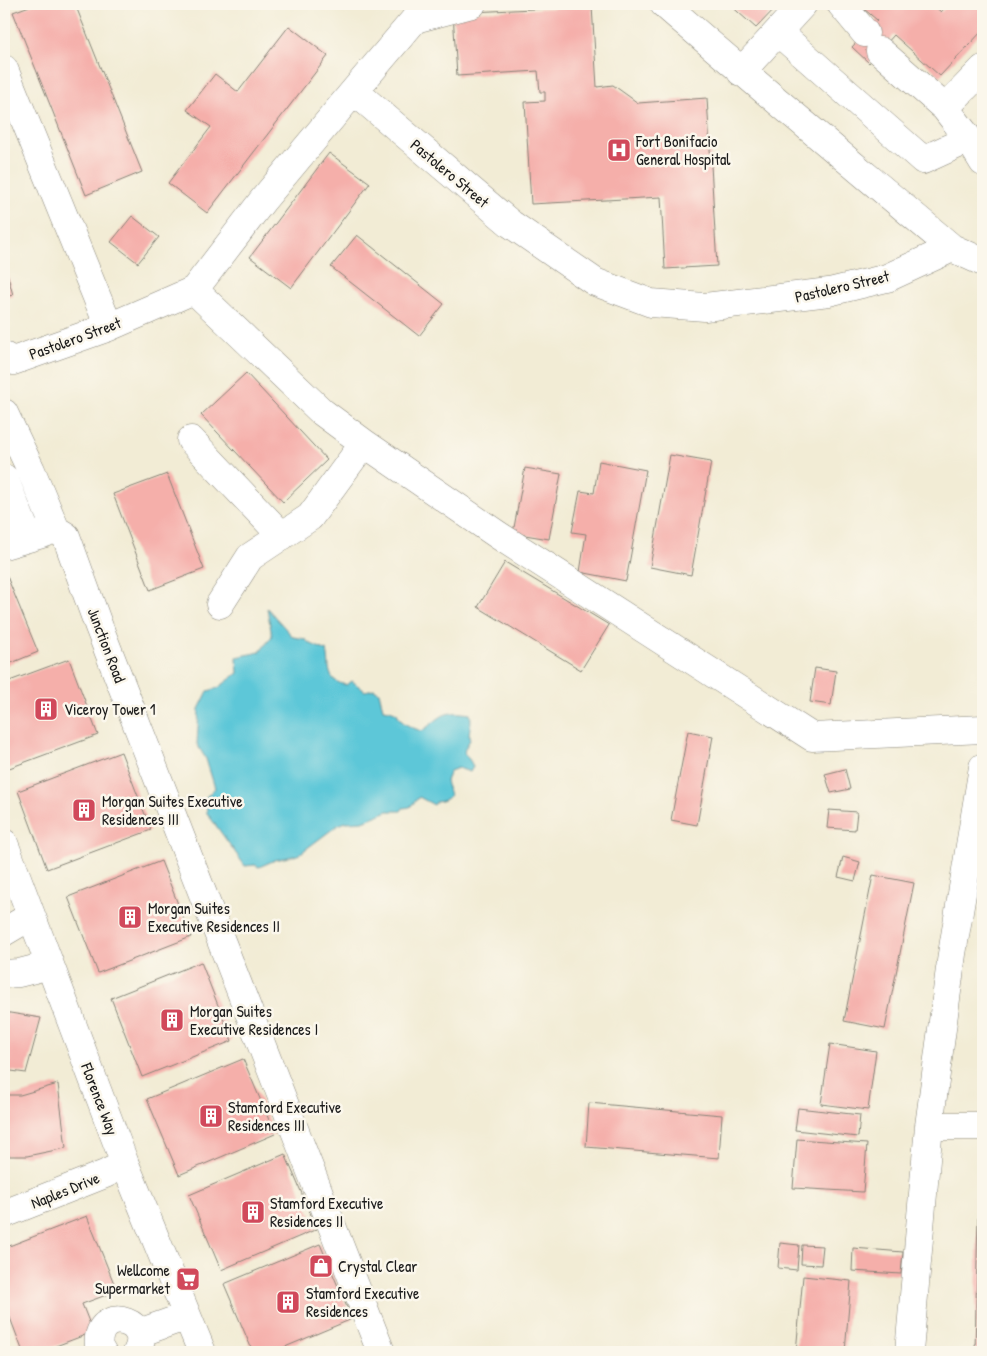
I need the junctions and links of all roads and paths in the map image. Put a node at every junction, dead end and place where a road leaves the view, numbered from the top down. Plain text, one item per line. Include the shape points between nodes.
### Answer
1 (472, 4) edge
2 (664, 4) edge
3 (803, 4) edge
4 (841, 4) edge
5 (424, 11) edge
6 (778, 32) junction
7 (4, 69) edge
8 (983, 69) edge
9 (741, 72) junction
10 (354, 91) junction
11 (945, 108) junction
12 (969, 139) junction
13 (983, 162) edge
14 (952, 248) junction
15 (983, 262) edge
16 (194, 290) junction
17 (108, 327) junction
18 (4, 356) edge
19 (4, 413) edge
20 (190, 440) dead end
21 (364, 444) junction
22 (4, 478) edge
23 (56, 530) junction
24 (282, 536) junction
25 (16, 541) edge
26 (220, 604) dead end
27 (983, 729) edge
28 (983, 768) edge
29 (4, 843) edge
30 (31, 916) junction
31 (4, 932) edge
32 (50, 966) junction
33 (4, 974) edge
34 (929, 1126) junction
35 (983, 1126) edge
36 (125, 1164) junction
37 (4, 1214) edge
38 (187, 1316) junction
39 (138, 1343) edge
40 (97, 1351) edge
41 (202, 1352) edge
42 (381, 1352) edge
43 (909, 1352) edge

1 - 5 street
2 - 9 street
3 - 6 street
4 - 11 street via 873,42
5 - 10 street
6 - 9 street
6 - 12 street via 923,160
7 - 17 street
8 - 11 street
9 - 14 street
10 - 14 street, Pastolero Street via 511,224 595,282 651,302 705,307 829,292 887,278
10 - 16 street, Pastolero Street via 263,200
11 - 12 street
12 - 13 street
14 - 15 street
16 - 17 street, Pastolero Street
16 - 21 street via 322,412
17 - 18 street, Pastolero Street via 13,361
19 - 23 street, Junction Road
20 - 24 street
21 - 24 street via 310,517
21 - 27 street via 498,535 812,737
22 - 25 street
23 - 25 street
23 - 42 street, Junction Road via 66,536 284,1129
24 - 26 street via 250,557
28 - 34 street via 952,954
29 - 30 street, Florence Way
30 - 31 street
30 - 32 street, Florence Way
32 - 33 street
32 - 36 street, Florence Way
34 - 35 street
34 - 43 street
36 - 37 street, Naples Drive
36 - 38 street, Florence Way
38 - 39 street
38 - 41 street, Florence Way
39 - 40 street via 134,1327 119,1320 104,1326

